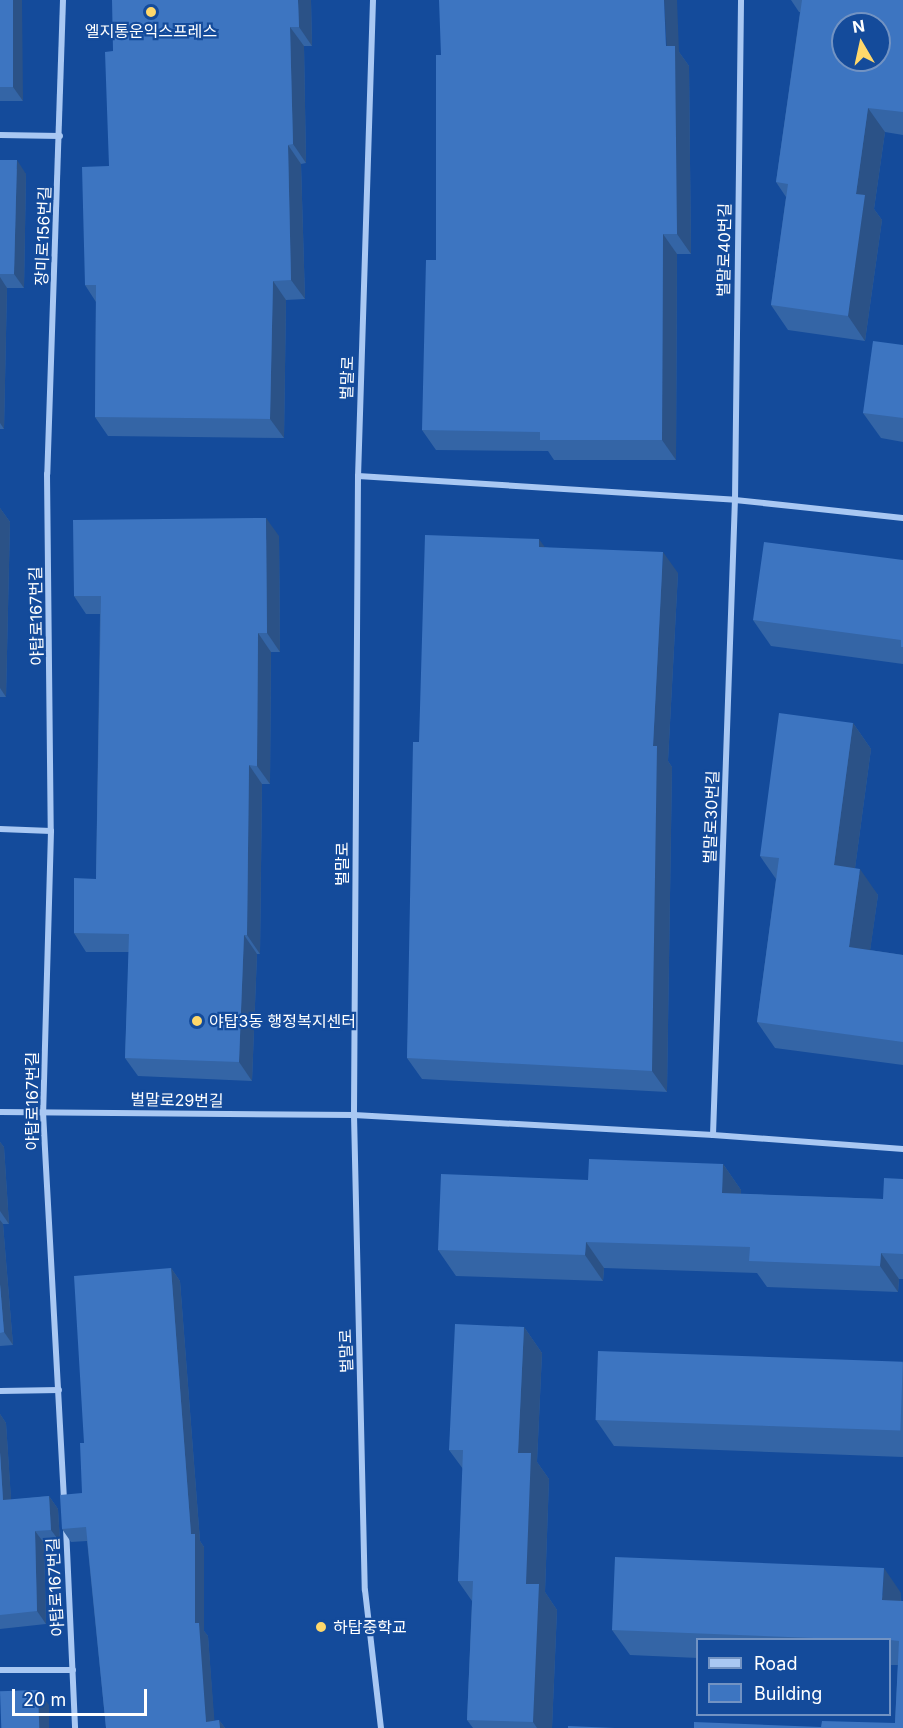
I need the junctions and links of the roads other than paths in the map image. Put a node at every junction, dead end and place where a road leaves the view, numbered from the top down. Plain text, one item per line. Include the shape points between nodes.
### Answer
1 (63, 0) edge
2 (373, 0) edge
3 (741, 0) edge
4 (0, 135) edge
5 (60, 136) junction
6 (47, 474) joint
7 (358, 476) junction
8 (735, 500) junction
9 (903, 518) edge
10 (0, 829) edge
11 (51, 831) junction
12 (0, 1112) edge
13 (43, 1112) junction
14 (354, 1115) junction
15 (713, 1135) junction
16 (903, 1149) edge
17 (59, 1390) junction
18 (0, 1391) edge
19 (65, 1506) edge
20 (65, 1518) edge
21 (0, 1670) edge
22 (73, 1670) junction
23 (75, 1728) edge
24 (381, 1728) edge

1 - 5 street, 장미로156번길
2 - 7 street, 벌말로
3 - 8 street, 벌말로40번길
4 - 5 street
5 - 6 street, 장미로156번길
6 - 11 street, 야탑로167번길
7 - 8 street
7 - 14 street, 벌말로
8 - 9 street
8 - 15 street, 벌말로30번길
10 - 11 street
11 - 13 street, 야탑로167번길
12 - 13 street, 벌말로29번길
13 - 14 street, 벌말로29번길
13 - 17 street, 야탑로167번길
14 - 15 street
14 - 24 street, 벌말로 via 365,1590
15 - 16 street
17 - 18 street
17 - 19 street, 야탑로167번길
20 - 22 street, 야탑로167번길
21 - 22 street
22 - 23 street, 야탑로167번길

